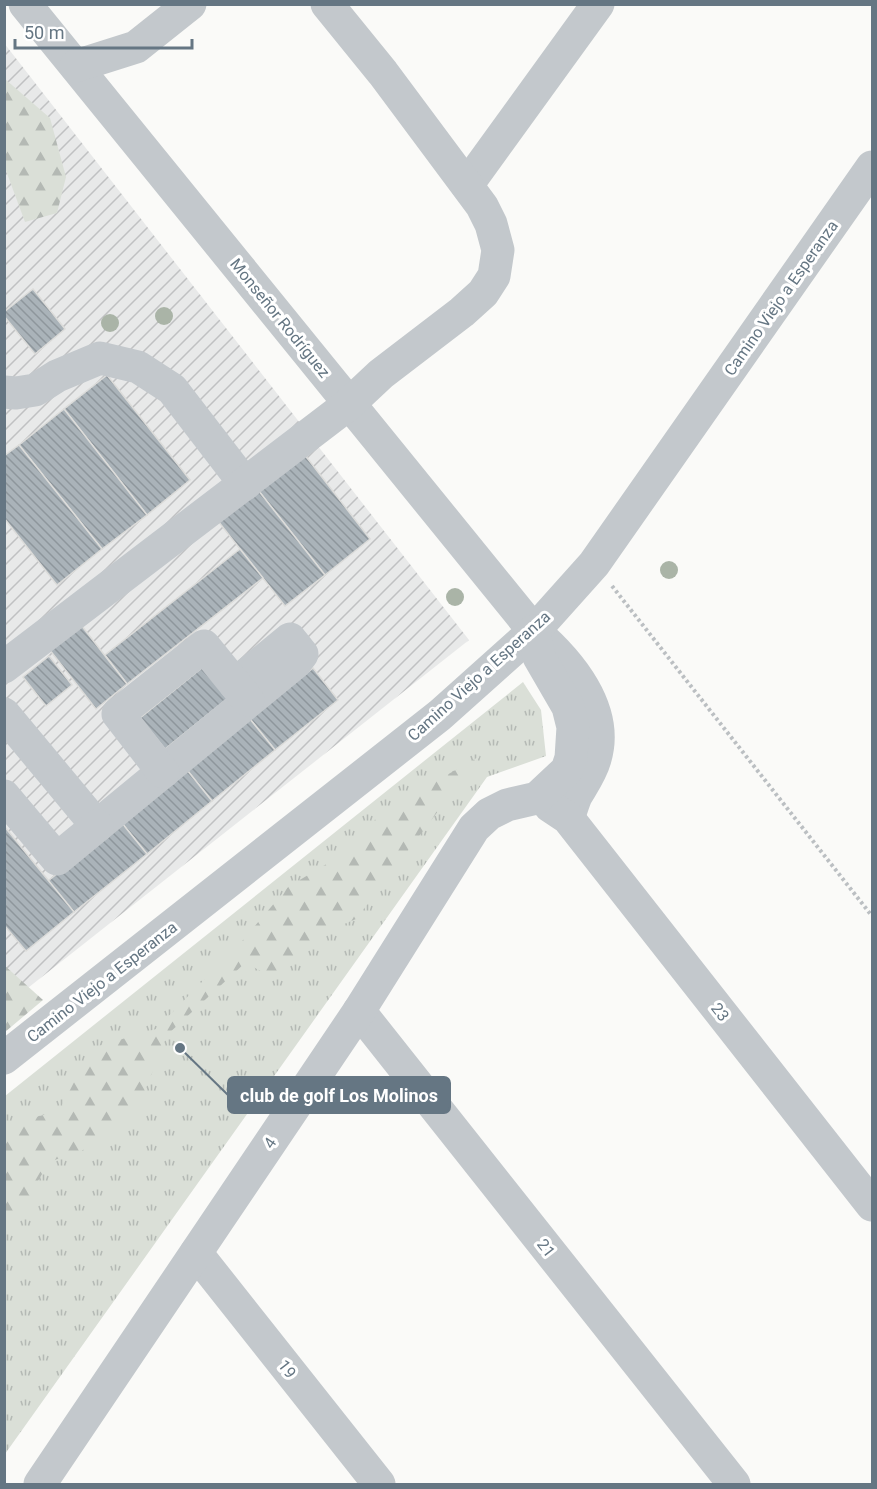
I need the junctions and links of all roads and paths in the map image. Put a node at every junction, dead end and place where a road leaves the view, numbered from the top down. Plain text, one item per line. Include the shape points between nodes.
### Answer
1 (25, 4) edge
2 (190, 4) edge
3 (327, 4) edge
4 (598, 4) edge
5 (76, 66) junction
6 (873, 167) edge
7 (467, 185) junction
8 (4, 392) edge
9 (349, 404) junction
10 (245, 484) junction
11 (594, 564) junction
12 (534, 631) junction
13 (4, 667) edge
14 (4, 714) edge
15 (44, 761) junction
16 (163, 772) junction
17 (4, 794) edge
18 (559, 799) junction
19 (98, 826) junction
20 (873, 916) edge
21 (359, 1011) junction
22 (4, 1058) edge
23 (873, 1205) edge
24 (196, 1253) junction
25 (40, 1485) edge
26 (379, 1485) edge
27 (734, 1485) edge

1 - 5 street, Monseñor Rodríguez
2 - 5 street via 136,47
3 - 7 street
4 - 7 street
5 - 9 street, Monseñor Rodríguez
6 - 11 street, Camino Viejo a Esperanza
7 - 9 street via 487,215 498,250 494,276 483,293 462,312 410,350
8 - 10 street via 35,390 100,358 138,367 172,389
9 - 10 street
9 - 12 street, Monseñor Rodríguez
10 - 13 street
11 - 12 street, Camino Viejo a Esperanza
11 - 20 path
12 - 18 street via 539,657 568,707 573,727 574,746
12 - 22 street, Camino Viejo a Esperanza via 440,715
14 - 15 street
15 - 17 street
15 - 19 street
16 - 16 street via 242,693 204,646 118,714
16 - 19 street
17 - 19 street via 57,859
18 - 21 street, 4 via 507,805 474,828
18 - 23 street, 23
21 - 24 street, 4
21 - 27 street, 21
24 - 25 street, 4
24 - 26 street, 19

